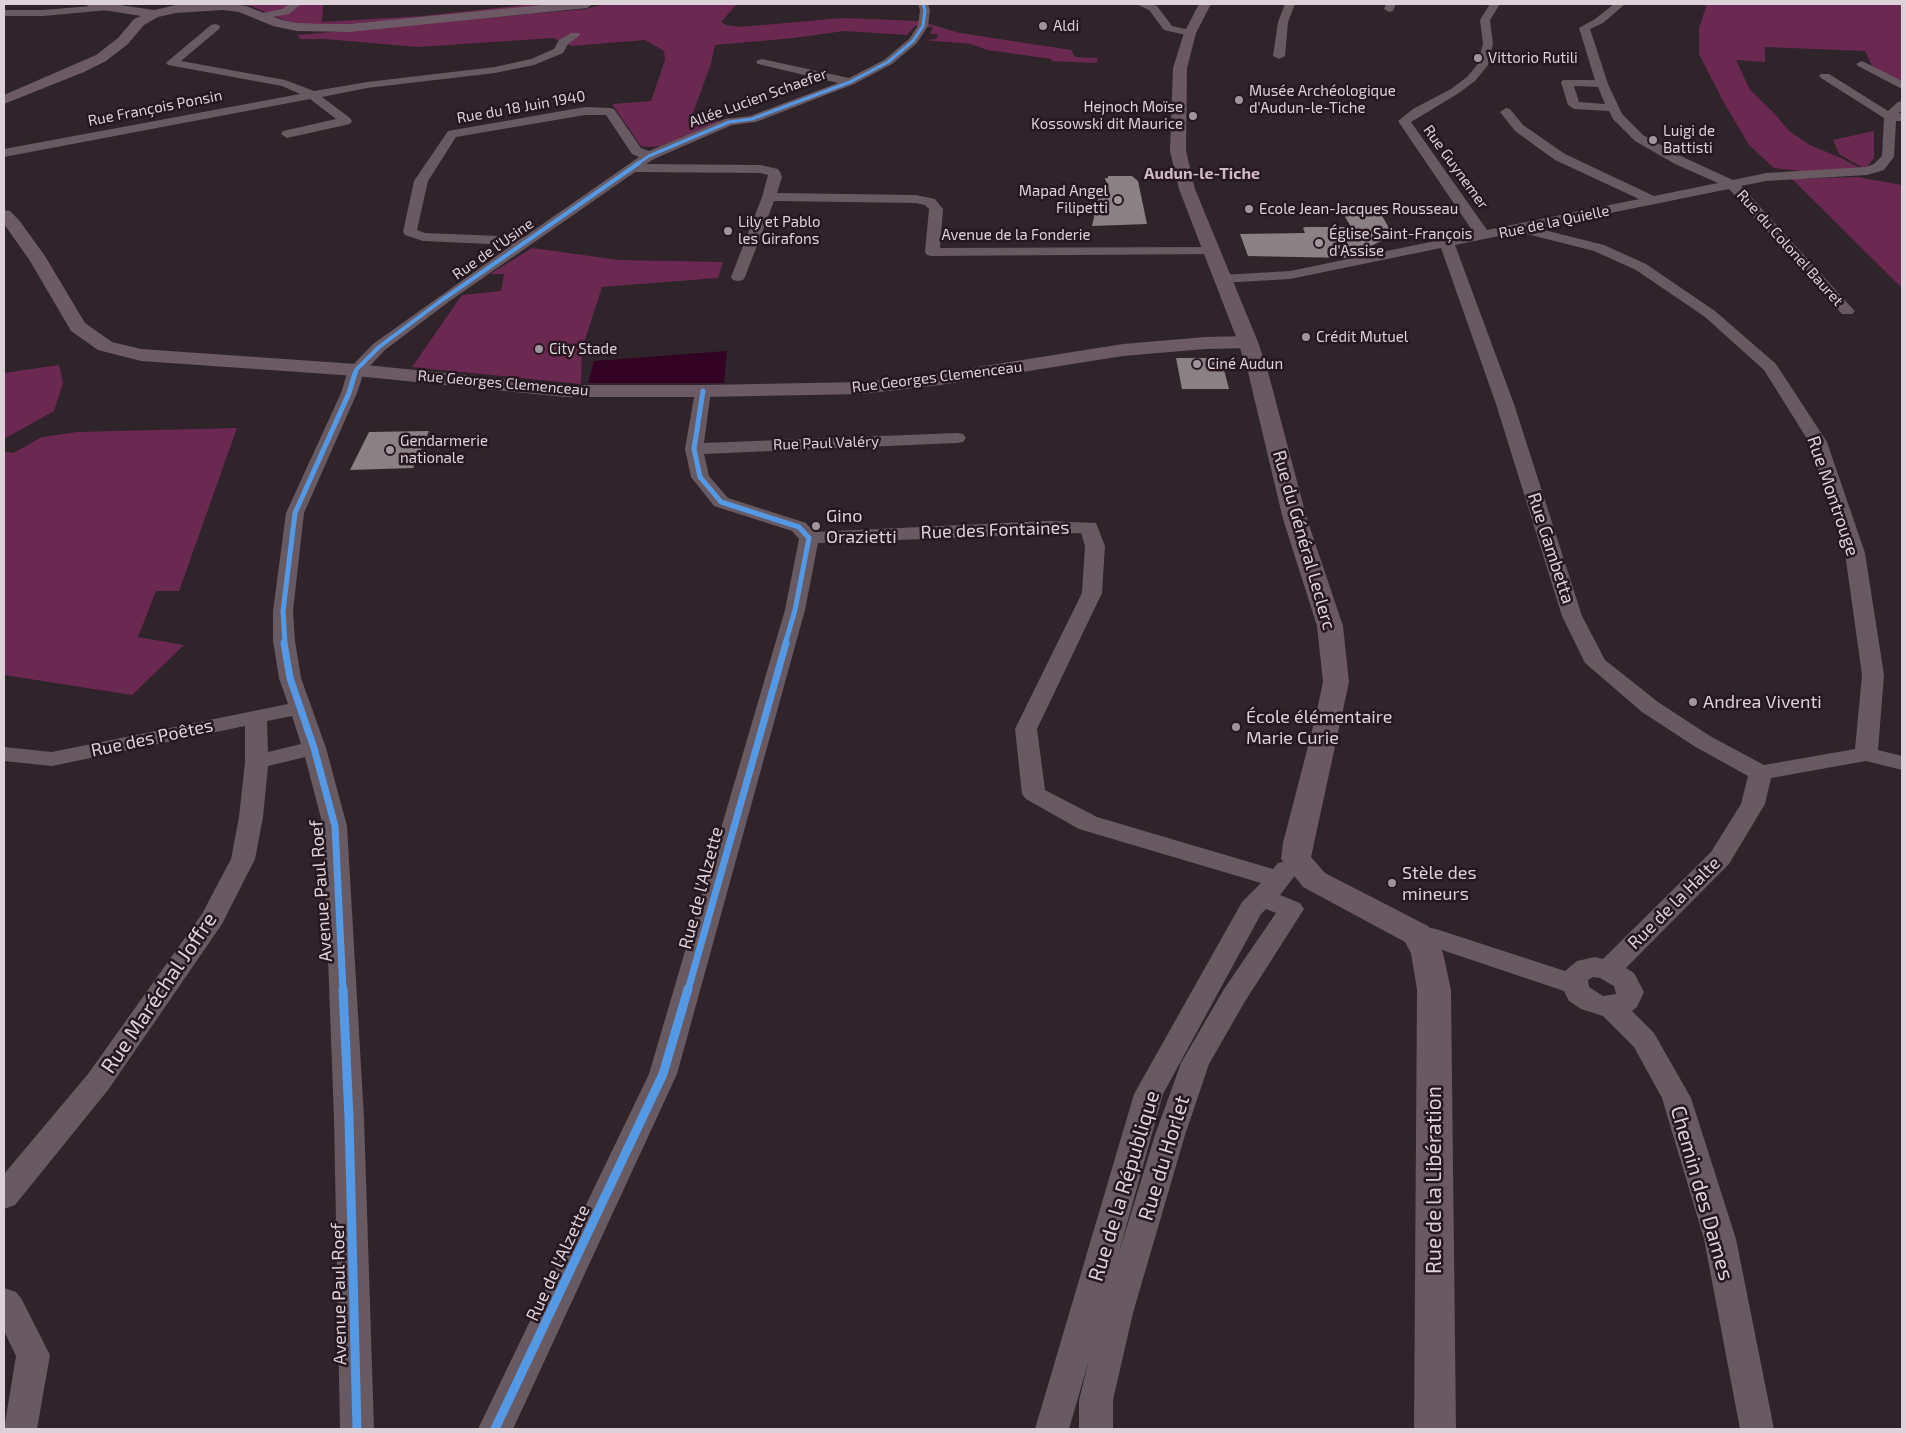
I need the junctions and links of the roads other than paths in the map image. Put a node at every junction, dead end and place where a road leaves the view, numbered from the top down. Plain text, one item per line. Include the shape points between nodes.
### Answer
1 (91, 4) edge
2 (296, 4) edge
3 (585, 4) edge
4 (1141, 4) edge
5 (1205, 4) edge
6 (1290, 4) edge
7 (1495, 4) edge
8 (1620, 4) edge
9 (116, 7) junction
10 (924, 7) edge
11 (4, 13) edge
12 (154, 14) junction
13 (262, 16) junction
14 (215, 27) dead end
15 (1190, 33) junction
16 (575, 35) dead end
17 (1280, 56) dead end
18 (762, 62) dead end
19 (1862, 64) dead end
20 (1825, 76) dead end
21 (850, 82) junction
22 (1602, 84) junction
23 (1902, 86) edge
24 (312, 95) junction
25 (5, 98) edge
26 (1902, 105) edge
27 (1613, 108) junction
28 (1506, 112) dead end
29 (1896, 117) edge
30 (287, 134) dead end
31 (4, 153) edge
32 (649, 156) junction
33 (1888, 157) junction
34 (1902, 157) edge
35 (632, 168) junction
36 (1732, 184) junction
37 (769, 197) junction
38 (1654, 201) junction
39 (4, 215) edge
40 (1564, 220) junction
41 (1520, 229) junction
42 (1483, 236) junction
43 (528, 241) junction
44 (1446, 244) junction
45 (1599, 248) junction
46 (1211, 251) junction
47 (738, 277) dead end
48 (1222, 279) junction
49 (1847, 312) dead end
50 (1248, 342) junction
51 (356, 370) junction
52 (703, 391) junction
53 (957, 438) dead end
54 (694, 449) junction
55 (809, 538) junction
56 (299, 708) junction
57 (256, 717) junction
58 (314, 748) junction
59 (4, 754) edge
60 (1866, 754) junction
61 (257, 762) junction
62 (1902, 763) edge
63 (1761, 773) junction
64 (1278, 879) junction
65 (1417, 934) junction
66 (1608, 970) junction
67 (1574, 984) junction
68 (1611, 1006) junction
69 (4, 1196) edge
70 (4, 1302) edge
71 (20, 1429) edge
72 (357, 1429) edge
73 (495, 1429) edge
74 (1052, 1429) edge
75 (1096, 1429) edge
76 (1435, 1429) edge
77 (1757, 1429) edge

1 - 9 main road
2 - 13 street via 285,12
3 - 13 main road via 349,28 297,27
4 - 15 street via 1153,8 1168,28
5 - 15 main road, Rue du Général Leclerc
6 - 17 street via 1283,22
7 - 42 street, Rue Guynemer via 1484,20 1488,44 1482,65 1455,91 1404,121 1476,221
8 - 22 street via 1584,28
9 - 11 street
9 - 12 main road
10 - 21 street, Allée Lucien Schaefer via 924,26 913,41 888,62
12 - 13 main road via 223,6
12 - 25 main road via 139,22 123,41 101,58 44,85
14 - 24 street, Rue François Ponsin via 172,63 285,83
15 - 46 main road, Rue du Général Leclerc via 1180,68 1178,151 1187,189
16 - 24 street, Rue François Ponsin via 563,42 559,51 534,62
18 - 21 street, Allée Lucien Schaefer
19 - 23 street
20 - 29 street
21 - 32 street, Allée Lucien Schaefer via 752,118 729,122
22 - 27 street
22 - 27 street via 1567,82 1574,105
24 - 30 street, Rue François Ponsin via 346,121
24 - 31 street, Rue François Ponsin
26 - 29 street via 1894,111
27 - 36 street via 1639,138
28 - 38 street via 1519,128 1542,146 1595,175
29 - 33 street
32 - 35 street, Rue de l'Usine
32 - 43 street, Rue du 18 Juin 1940 via 636,151 610,112 585,111 452,134 421,181 410,232 423,236
33 - 34 street
33 - 36 street, Rue de la Quielle via 1879,167 1850,174 1766,177
35 - 37 street via 760,169 773,172 775,177
35 - 43 street, Rue de l'Usine
36 - 38 street, Rue de la Quielle
36 - 49 street, Rue du Colonel Bauret
37 - 46 street, Avenue de la Fonderie via 916,199 930,202 936,209 932,252
37 - 47 street
38 - 40 street, Rue de la Quielle
39 - 51 main road, Rue Georges Clemenceau via 39,260 78,327 105,346 141,355
40 - 41 street, Rue de la Quielle
40 - 45 street, Rue Montrouge
41 - 42 street, Rue de la Quielle
41 - 45 street, Rue Montrouge
42 - 44 street, Rue de la Quielle
43 - 51 street, Rue de l'Usine via 379,347
44 - 48 street, Rue de la Quielle via 1290,275
44 - 63 street, Rue Gambetta via 1505,404 1572,616 1596,663 1650,707 1702,741
45 - 60 street, Rue Montrouge via 1641,268 1710,314 1770,367 1818,442 1855,553 1861,590 1873,674
46 - 48 main road, Rue du Général Leclerc
48 - 50 main road, Rue du Général Leclerc
50 - 52 main road, Rue Georges Clemenceau via 1123,350 940,380 862,388
50 - 64 main road, Rue du Général Leclerc via 1294,519 1330,626 1336,682 1298,843
51 - 52 main road, Rue Georges Clemenceau via 565,391
51 - 56 street, Avenue Paul Roef via 349,393 295,513 284,633 290,678
52 - 54 street
53 - 54 street, Rue Paul Valéry
54 - 55 street via 700,477 721,502 799,527
55 - 64 street, Rue des Fontaines via 1089,527 1095,546 1092,593 1026,729 1034,794 1088,822
55 - 73 street, Rue de l'Alzette via 795,610 663,1074
56 - 57 street, Rue des Poêtes
56 - 58 street, Avenue Paul Roef
57 - 59 street, Rue des Poêtes via 52,759
57 - 61 street, Rue Maréchal Joffre
58 - 61 street
58 - 72 street, Avenue Paul Roef via 335,826 349,1118
60 - 62 street
60 - 63 street
61 - 69 street, Rue Maréchal Joffre via 252,817 243,859 213,918 98,1082
63 - 66 street, Rue de la Halte via 1753,804 1720,858
64 - 65 main road via 1314,880
64 - 74 street, Rue de la République via 1251,908 1149,1094
64 - 75 street, Rue du Horlet via 1290,908 1285,920 1195,1062 1170,1135 1117,1313 1096,1400
65 - 67 street
65 - 76 main road, Rue de la Libération via 1427,953 1434,990
66 - 67 street via 1586,968 1575,976
66 - 68 street via 1624,980 1630,992 1627,1000
67 - 68 street via 1579,994 1591,1002
68 - 77 street, Chemin des Dames via 1644,1040 1676,1098 1720,1239
70 - 71 street via 33,1355

